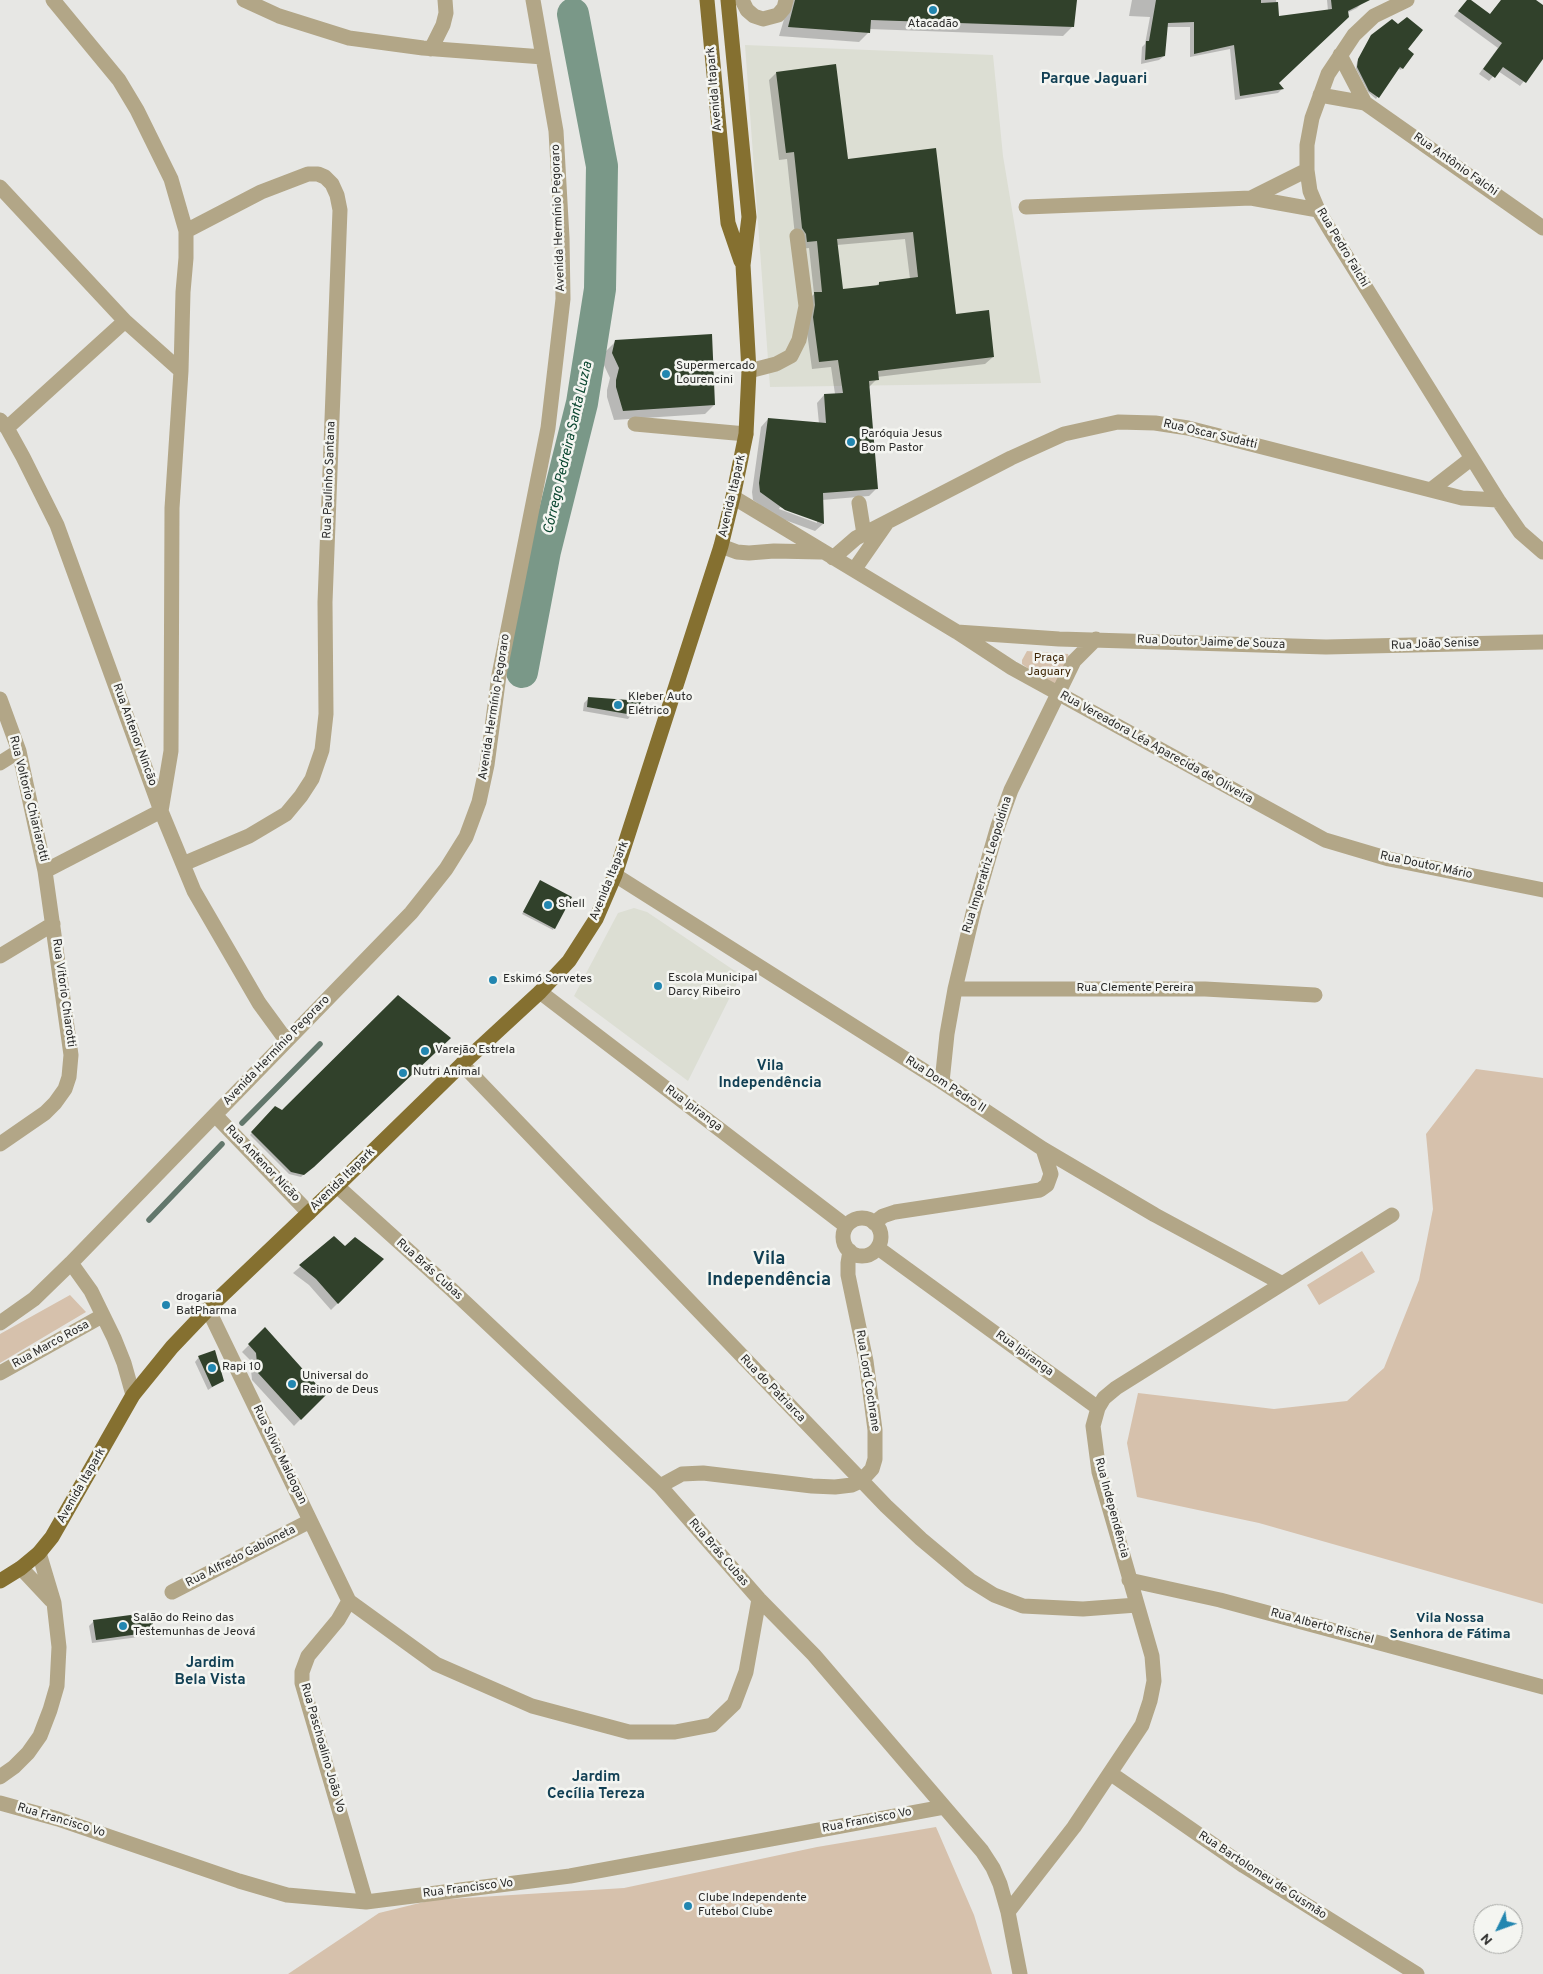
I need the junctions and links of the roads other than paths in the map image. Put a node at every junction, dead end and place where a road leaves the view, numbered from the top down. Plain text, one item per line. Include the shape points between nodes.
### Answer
1 (53, 0) edge
2 (244, 0) edge
3 (445, 0) edge
4 (533, 0) edge
5 (707, 0) edge
6 (728, 0) edge
7 (742, 0) edge
8 (786, 0) edge
9 (1406, 0) edge
10 (430, 49) junction
11 (1340, 55) junction
12 (543, 57) junction
13 (1320, 95) junction
14 (1365, 103) junction
15 (1307, 170) junction
16 (0, 187) edge
17 (1251, 198) junction
18 (1026, 207) dead end
19 (1318, 210) junction
20 (1543, 228) edge
21 (186, 231) junction
22 (797, 236) dead end
23 (743, 265) junction
24 (125, 321) junction
25 (181, 371) junction
26 (749, 371) junction
27 (4, 424) edge
28 (635, 424) dead end
29 (746, 434) junction
30 (1472, 458) junction
31 (1432, 489) junction
32 (734, 497) junction
33 (1498, 500) junction
34 (859, 503) dead end
35 (886, 523) junction
36 (864, 534) junction
37 (721, 546) junction
38 (1543, 552) edge
39 (828, 555) junction
40 (854, 570) junction
41 (956, 632) junction
42 (1022, 636) junction
43 (1059, 639) junction
44 (1096, 639) junction
45 (1543, 642) edge
46 (1326, 647) joint
47 (1074, 661) junction
48 (1012, 668) junction
49 (1058, 694) junction
50 (0, 699) edge
51 (19, 751) junction
52 (0, 762) edge
53 (161, 811) junction
54 (1311, 833) joint
55 (183, 864) junction
56 (45, 871) junction
57 (615, 875) junction
58 (1543, 890) edge
59 (53, 924) junction
60 (0, 956) edge
61 (955, 989) junction
62 (540, 992) junction
63 (1315, 995) dead end
64 (286, 1040) junction
65 (462, 1064) junction
66 (942, 1082) junction
67 (214, 1115) junction
68 (0, 1144) edge
69 (1043, 1149) junction
70 (337, 1186) junction
71 (309, 1213) junction
72 (1392, 1215) dead end
73 (874, 1223) junction
74 (846, 1226) junction
75 (878, 1248) junction
76 (850, 1251) junction
77 (71, 1263) junction
78 (1281, 1283) junction
79 (208, 1309) junction
80 (102, 1316) junction
81 (0, 1323) edge
82 (0, 1373) edge
83 (133, 1395) junction
84 (1098, 1408) junction
85 (861, 1481) junction
86 (660, 1486) junction
87 (310, 1522) junction
88 (39, 1553) junction
89 (21, 1568) junction
90 (1129, 1580) junction
91 (0, 1581) edge
92 (172, 1592) dead end
93 (759, 1599) junction
94 (349, 1601) junction
95 (54, 1603) junction
96 (1137, 1605) junction
97 (1543, 1687) edge
98 (1110, 1773) junction
99 (0, 1777) edge
100 (0, 1803) edge
101 (944, 1807) junction
102 (366, 1902) junction
103 (1008, 1912) junction
104 (1020, 1974) edge
105 (1417, 1974) edge

1 - 21 street via 119,80 137,110 171,179
2 - 10 street via 279,16 349,38
3 - 10 street via 444,25
4 - 12 street, Avenida Hermínio Pegoraro
5 - 23 main road, Avenida Itapark via 728,223
6 - 23 main road, Avenida Itapark via 749,217
7 - 8 street via 747,10 763,19 778,15
9 - 11 street, Rua Pedro Falchi via 1374,16 1354,35
10 - 12 street
11 - 13 street, Rua Pedro Falchi
11 - 14 street, Rua Antônio Falchi
12 - 64 street, Avenida Hermínio Pegoraro via 556,131 562,299 548,428 499,675 479,802 466,837 446,869 411,913
13 - 14 street, Rua Antônio Falchi
13 - 15 street, Rua Pedro Falchi via 1307,145
14 - 20 street, Rua Antônio Falchi
15 - 17 street
15 - 19 street, Rua Pedro Falchi via 1310,191
16 - 24 street
17 - 18 street
17 - 19 street
19 - 30 street, Rua Pedro Falchi
21 - 25 street
21 - 55 street, Rua Paulinho Santana via 261,192 308,174 318,174 332,184 340,210 325,602 326,714 322,750 312,779 286,814 249,836
22 - 26 street via 806,306 799,340 790,356 776,364
23 - 26 main road, Avenida Itapark
24 - 25 street
24 - 27 street
25 - 53 street via 172,508 172,751
26 - 29 main road, Avenida Itapark
27 - 53 street, Rua Antenor Nincão via 57,525
28 - 29 street
29 - 32 main road, Avenida Itapark
30 - 31 street
30 - 33 street, Rua Pedro Falchi
31 - 33 street, Rua Oscar Sudatti via 1462,498
31 - 35 street, Rua Oscar Sudatti via 1188,428 1118,422 1064,434
32 - 37 main road, Avenida Itapark
32 - 39 street, Rua Vereadora Léa Aparecida de Oliveira
33 - 38 street, Rua Pedro Falchi via 1520,532
34 - 36 street
35 - 36 street, Rua Oscar Sudatti
35 - 40 street, Rua Oscar Sudatti
36 - 39 street, Rua Oscar Sudatti
37 - 39 street, Rua Vereadora Léa Aparecida de Oliveira via 749,553 774,551
37 - 57 main road, Avenida Itapark
39 - 40 street, Rua Vereadora Léa Aparecida de Oliveira
40 - 41 street, Rua Vereadora Léa Aparecida de Oliveira
41 - 42 street, Rua Doutor Jaime de Souza
41 - 48 street, Rua Vereadora Léa Aparecida de Oliveira
42 - 43 street, Rua Doutor Jaime de Souza
42 - 48 street via 1008,650
43 - 44 street, Rua Doutor Jaime de Souza
43 - 47 street
44 - 46 street, Rua Doutor Jaime de Souza
44 - 47 street
45 - 46 street, Rua João Senise
47 - 49 street, Rua Imperatriz Leopoldina
48 - 49 street, Rua Vereadora Léa Aparecida de Oliveira
49 - 54 street, Rua Vereadora Léa Aparecida de Oliveira
49 - 61 street, Rua Imperatriz Leopoldina via 1011,790 998,826
50 - 51 street, Rua Voltorio Chiariarotti
51 - 52 street
51 - 56 street, Rua Voltorio Chiariarotti
53 - 55 street, Rua Antenor Nincão
53 - 56 street
54 - 58 street, Rua Doutor Mário via 1340,846 1390,859
55 - 64 street, Rua Antenor Nincão via 214,928 259,1003
56 - 59 street, Rua Vitorio Chiarotti
57 - 62 main road, Avenida Itapark via 583,941
57 - 66 street, Rua Dom Pedro II
59 - 60 street
59 - 68 street, Rua Vitorio Chiarotti via 69,1032 69,1077 65,1089 45,1113
61 - 63 street, Rua Clemente Pereira via 1205,989
61 - 66 street, Rua Imperatriz Leopoldina
62 - 65 main road, Avenida Itapark
62 - 74 street, Rua Ipiranga
64 - 67 street, Avenida Hermínio Pegoraro
65 - 70 main road, Avenida Itapark
65 - 85 street, Rua do Patriarca
66 - 69 street, Rua Dom Pedro II
67 - 71 street, Rua Antenor Nicão
67 - 77 street, Avenida Hermínio Pegoraro
69 - 73 street via 1051,1174 1047,1185 1040,1190 895,1212
69 - 78 street, Rua Dom Pedro II via 1155,1215
70 - 71 main road, Avenida Itapark
70 - 86 street, Rua Brás Cubas
71 - 79 main road, Avenida Itapark
72 - 78 street
73 - 74 street via 862,1218
73 - 75 street via 881,1238
74 - 76 street via 843,1239
75 - 76 street via 864,1256
75 - 84 street, Rua Ipiranga
76 - 85 street, Rua Lord Cochrane via 848,1275 876,1430 875,1459 872,1469
77 - 80 street, Rua Marco Rosa
77 - 81 street via 34,1299
78 - 84 street via 1116,1388
79 - 83 main road, Avenida Itapark
79 - 87 street, Rua Sílvio Maldogan
80 - 82 street, Rua Marco Rosa
80 - 83 street, Rua Marco Rosa via 124,1363
83 - 88 main road, Avenida Itapark via 62,1522
84 - 90 street, Rua Independência via 1093,1426 1099,1472
85 - 86 street via 835,1487 812,1486 703,1473 682,1474
85 - 96 street, Rua do Patriarca via 921,1539 970,1580 994,1595 1023,1606 1083,1609
86 - 93 street, Rua Brás Cubas
87 - 92 street, Rua Alfredo Gabioneta
87 - 94 street, Rua Sílvio Maldogan
88 - 89 main road, Avenida Itapark
88 - 95 street
89 - 91 main road, Avenida Itapark
89 - 95 street
90 - 96 street, Rua Independência
90 - 97 street, Rua Alberto Rischel via 1220,1600
93 - 94 street via 746,1672 734,1704 712,1725 675,1732 629,1732 532,1706 436,1664
93 - 101 street, Rua Brás Cubas via 814,1655
94 - 102 street, Rua Paschoalino João Vo via 338,1620 308,1656 302,1683
95 - 99 street via 59,1647 57,1686 50,1710 40,1736 28,1753
96 - 98 street, Rua Independência via 1152,1656 1154,1681 1142,1725
98 - 103 street, Rua Independência
98 - 105 street, Rua Bartolomeu de Gusmão via 1244,1866
100 - 102 street, Rua Francisco Vo via 287,1895
101 - 102 street, Rua Francisco Vo via 570,1876
101 - 103 street, Rua Brás Cubas via 993,1868
103 - 104 street, Rua Brás Cubas

